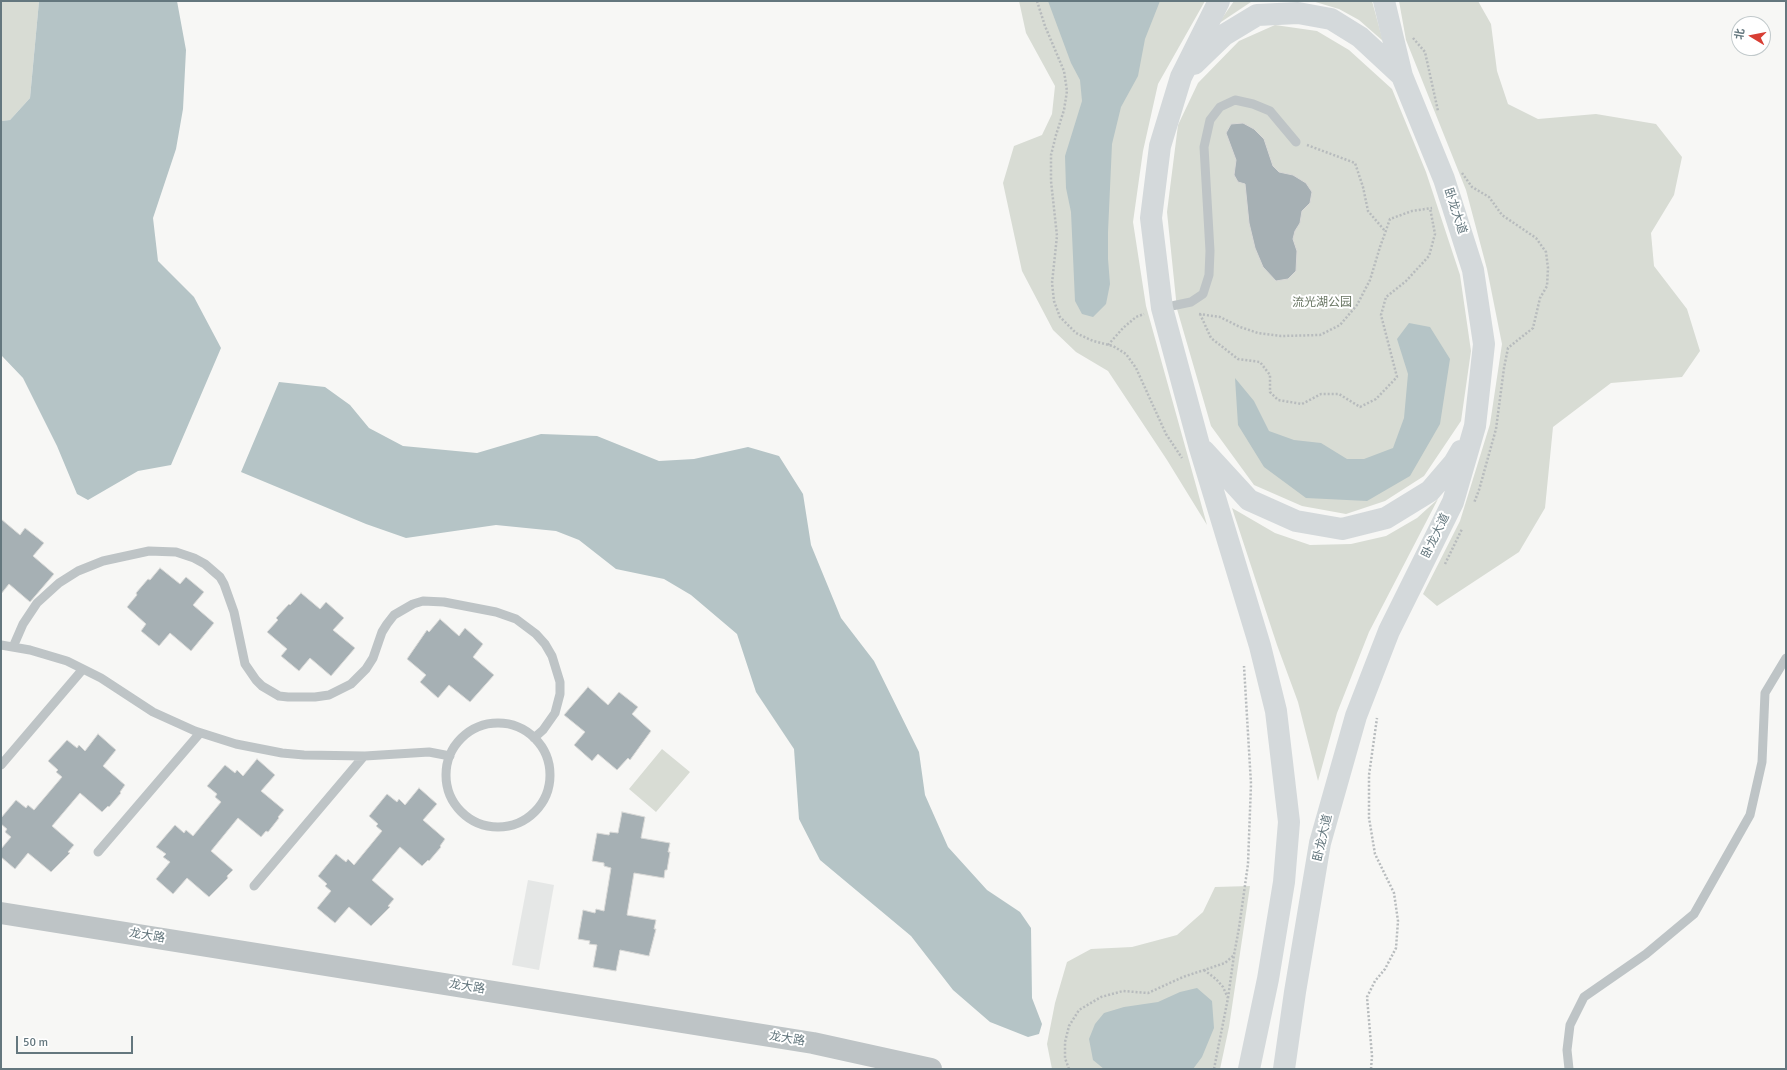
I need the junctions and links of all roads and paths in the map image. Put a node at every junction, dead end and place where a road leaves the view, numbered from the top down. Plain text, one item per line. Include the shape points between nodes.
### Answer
1 (1037, 1) edge
2 (1219, 1) edge
3 (1384, 1) edge
4 (1402, 76) junction
5 (1181, 77) junction
6 (1296, 142) joint
7 (1452, 204) junction
8 (1430, 208) junction
9 (1386, 232) junction
10 (1191, 302) junction
11 (1162, 308) junction
12 (1200, 314) junction
13 (1108, 344) junction
14 (1474, 426) junction
15 (1199, 445) junction
16 (1185, 465) dead end
17 (1, 645) edge
18 (13, 647) junction
19 (1786, 658) edge
20 (1244, 663) dead end
21 (83, 669) junction
22 (200, 732) junction
23 (534, 738) junction
24 (364, 756) junction
25 (450, 756) junction
26 (1, 766) edge
27 (98, 852) dead end
28 (254, 886) dead end
29 (1, 913) edge
30 (1234, 955) junction
31 (1204, 970) junction
32 (1228, 998) junction
33 (931, 1069) edge
34 (1069, 1069) edge
35 (1214, 1069) edge
36 (1249, 1069) edge
37 (1284, 1069) edge
38 (1569, 1069) edge

1 - 13 path via 1064,71 1067,91 1051,155 1057,236 1052,282 1054,301 1060,317 1076,333 1093,341
2 - 5 main road
3 - 4 main road, 卧龙大道
4 - 5 main road via 1360,37 1331,19 1298,12 1257,15 1224,35
4 - 7 main road, 卧龙大道
5 - 11 main road via 1160,146 1151,218
6 - 9 path via 1355,163 1368,211
6 - 10 lane via 1270,111 1253,104 1235,100 1220,108 1210,120 1204,147 1209,275 1203,294
7 - 8 path
7 - 14 main road, 卧龙大道 via 1473,270 1484,344
8 - 9 path via 1390,219
8 - 12 path via 1435,234 1429,256 1406,281 1386,297 1382,315 1396,377 1376,399 1360,407 1339,394 1321,394 1302,404 1278,400 1270,392 1270,375 1260,362 1238,359 1211,338
9 - 12 path via 1370,280 1357,305 1340,325 1320,335 1281,336 1258,333 1220,317
10 - 11 lane
10 - 12 path
11 - 13 path via 1136,317
11 - 15 main road
13 - 16 path via 1126,354 1136,368 1166,434
14 - 15 main road via 1454,463 1430,491 1386,518 1342,528 1296,521 1249,500
14 - 37 main road, 卧龙大道 via 1453,502 1389,631 1356,716 1320,842
15 - 36 main road via 1275,704 1289,822 1284,882 1268,979
17 - 18 lane
18 - 21 lane via 48,655
18 - 23 lane via 23,624 37,604 59,583 78,571 103,561 149,551 176,552 205,564 220,577 234,612 245,664 256,680 279,696 300,698 329,695 351,684 373,658 387,624 394,615 413,604 423,601 444,602 496,612 516,619 536,634 544,644 552,656 560,682 555,713
19 - 38 lane via 1765,693 1762,762 1750,815 1694,914 1646,954 1584,997 1570,1025 1567,1050
20 - 30 path via 1251,784 1248,864
21 - 22 lane via 153,712
21 - 26 lane
22 - 24 lane via 236,744 282,753
22 - 27 lane
23 - 25 lane via 518,727 507,724 486,725 466,734
23 - 25 lane via 547,758 548,790 537,809 510,826 489,827 468,818 460,811 446,782
24 - 25 lane via 429,752
24 - 28 lane
29 - 33 street, 龙大路 via 813,1043
30 - 31 path via 1225,963
30 - 32 path
31 - 32 path via 1223,987
31 - 34 path via 1148,992 1123,991 1100,997 1079,1010 1069,1026 1065,1042 1065,1058
32 - 35 path

